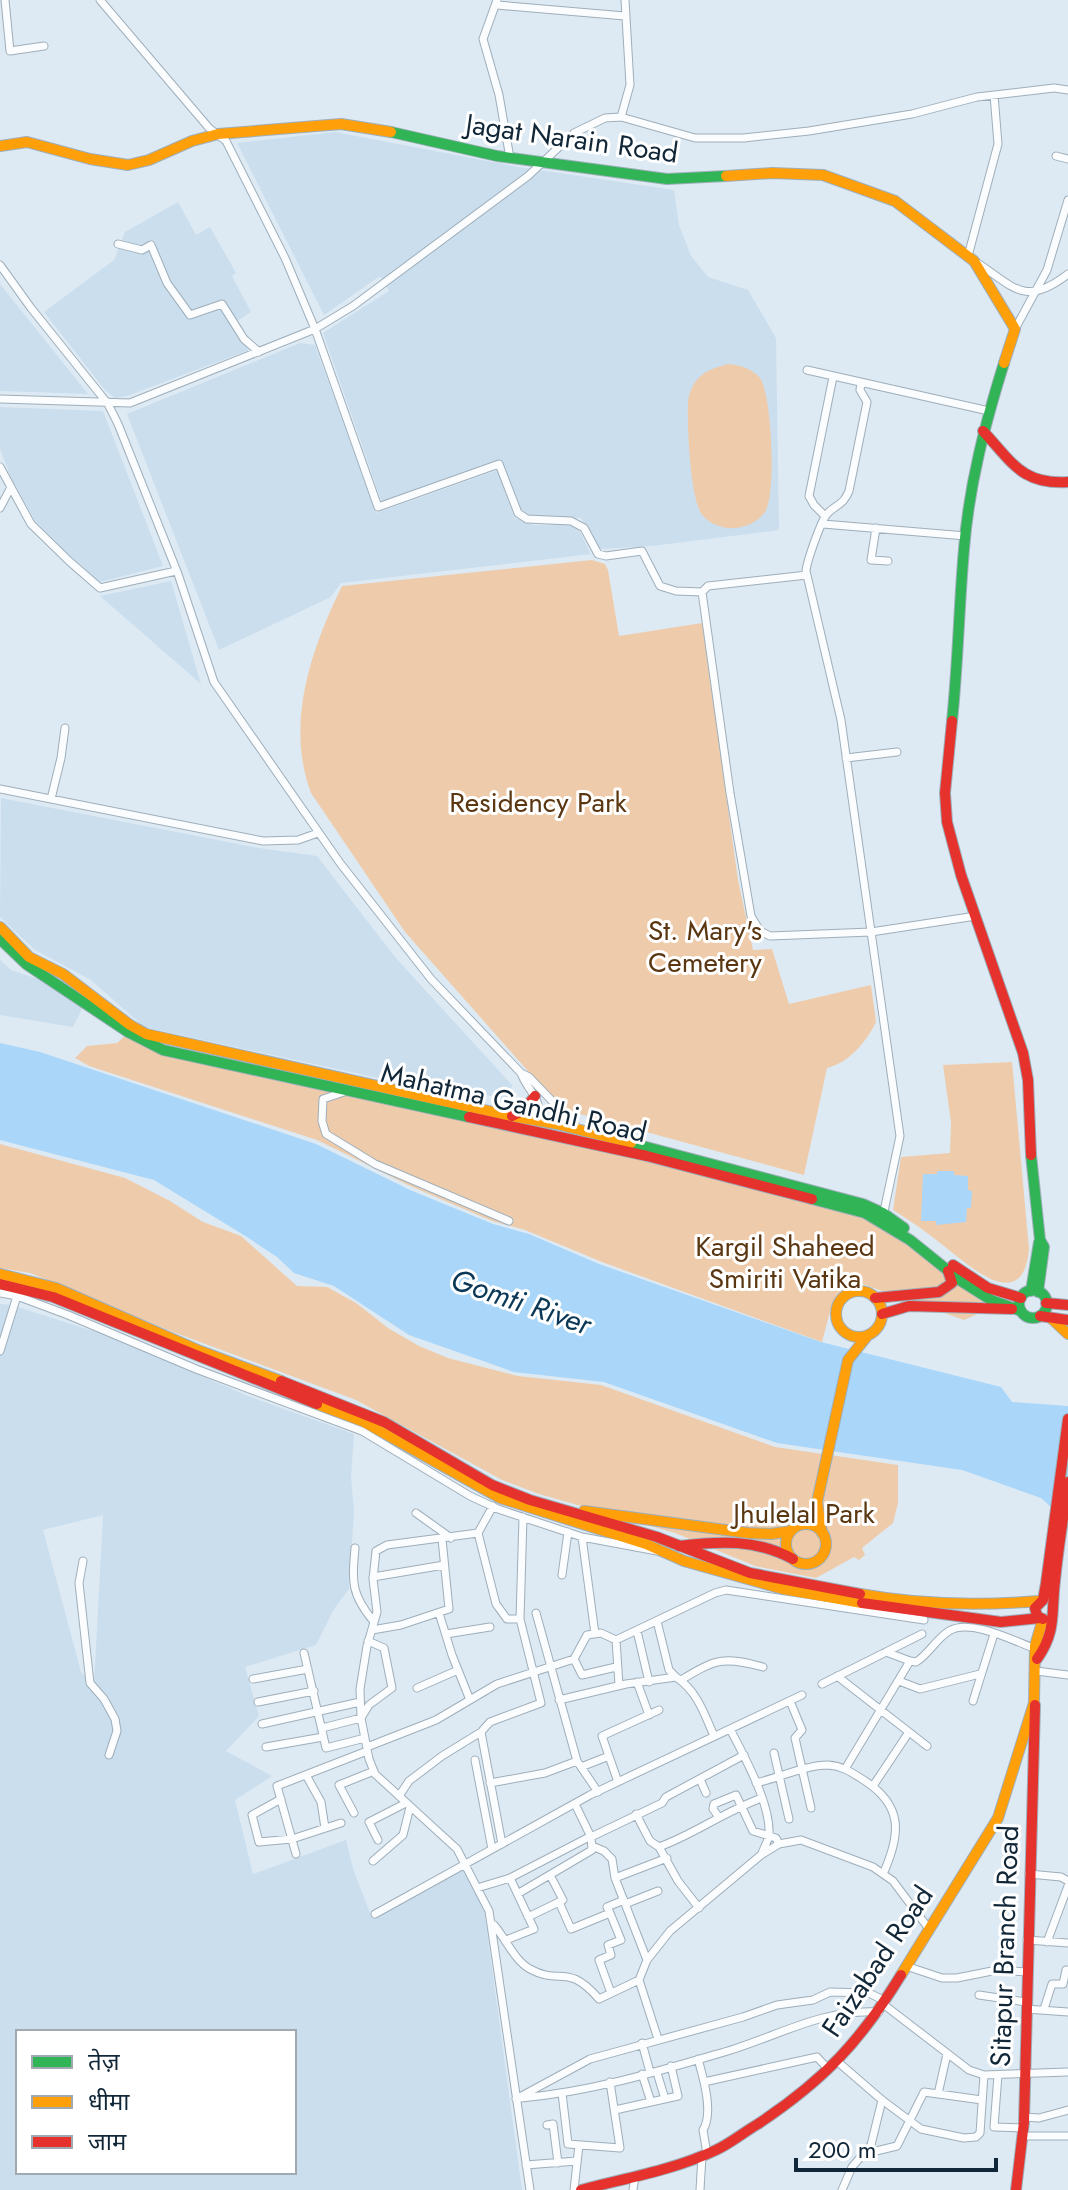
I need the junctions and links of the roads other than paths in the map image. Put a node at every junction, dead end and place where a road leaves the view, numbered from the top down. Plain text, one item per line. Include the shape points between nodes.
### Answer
1 (5, 0) edge
2 (100, 0) edge
3 (567, 0) edge
4 (625, 0) edge
5 (497, 2) edge
6 (567, 11) junction
7 (625, 16) junction
8 (44, 46) dead end
9 (1068, 90) edge
10 (994, 95) junction
11 (621, 117) junction
12 (218, 134) junction
13 (0, 146) edge
14 (1056, 156) dead end
15 (510, 158) junction
16 (1068, 159) edge
17 (540, 162) junction
18 (1068, 200) edge
19 (118, 244) dead end
20 (971, 258) junction
21 (0, 265) edge
22 (1068, 274) edge
23 (1034, 293) junction
24 (315, 329) junction
25 (1015, 329) junction
26 (259, 352) junction
27 (807, 370) dead end
28 (833, 377) junction
29 (861, 383) junction
30 (0, 399) edge
31 (108, 404) junction
32 (989, 411) junction
33 (983, 431) junction
34 (0, 467) edge
35 (1068, 482) edge
36 (11, 487) junction
37 (0, 508) edge
38 (824, 520) junction
39 (876, 528) junction
40 (966, 536) junction
41 (888, 561) dead end
42 (176, 571) junction
43 (807, 575) junction
44 (702, 592) junction
45 (65, 728) dead end
46 (897, 752) dead end
47 (846, 758) junction
48 (0, 789) edge
49 (51, 799) junction
50 (318, 833) junction
51 (976, 916) junction
52 (0, 927) edge
53 (871, 932) junction
54 (0, 939) edge
55 (10, 951) edge
56 (521, 1073) junction
57 (350, 1091) junction
58 (535, 1096) junction
59 (511, 1116) junction
60 (536, 1120) junction
61 (579, 1129) junction
62 (882, 1218) junction
63 (509, 1221) dead end
64 (948, 1271) junction
65 (0, 1274) edge
66 (0, 1284) edge
67 (1035, 1291) junction
68 (0, 1293) edge
69 (17, 1296) junction
70 (875, 1298) junction
71 (1021, 1298) junction
72 (1046, 1303) junction
73 (1068, 1305) edge
74 (1016, 1310) junction
75 (882, 1314) junction
76 (1045, 1317) junction
77 (1068, 1320) edge
78 (845, 1332) junction
79 (1068, 1334) edge
80 (868, 1335) junction
81 (851, 1350) junction
82 (0, 1351) edge
83 (1068, 1419) edge
84 (1068, 1482) edge
85 (818, 1499) junction
86 (493, 1506) junction
87 (562, 1509) junction
88 (416, 1513) dead end
89 (523, 1517) junction
90 (795, 1528) junction
91 (568, 1532) junction
92 (478, 1533) junction
93 (822, 1533) junction
94 (582, 1537) junction
95 (446, 1539) junction
96 (678, 1546) junction
97 (355, 1548) dead end
98 (662, 1552) junction
99 (793, 1559) junction
100 (83, 1561) dead end
101 (444, 1565) junction
102 (562, 1575) dead end
103 (373, 1577) junction
104 (748, 1579) junction
105 (1050, 1584) junction
106 (808, 1602) junction
107 (1045, 1610) junction
108 (439, 1613) junction
109 (536, 1613) dead end
110 (520, 1619) junction
111 (924, 1620) dead end
112 (657, 1621) junction
113 (373, 1626) junction
114 (490, 1627) dead end
115 (637, 1631) junction
116 (446, 1634) junction
117 (595, 1634) junction
118 (922, 1634) dead end
119 (994, 1634) junction
120 (616, 1640) junction
121 (368, 1641) junction
122 (886, 1652) junction
123 (304, 1653) dead end
124 (574, 1659) junction
125 (1036, 1660) junction
126 (910, 1661) junction
127 (550, 1666) junction
128 (616, 1667) junction
129 (763, 1667) dead end
130 (308, 1669) junction
131 (458, 1670) junction
132 (532, 1672) junction
133 (980, 1674) junction
134 (1068, 1675) edge
135 (837, 1676) junction
136 (678, 1678) junction
137 (253, 1679) dead end
138 (899, 1681) junction
139 (637, 1682) junction
140 (649, 1682) junction
141 (623, 1684) junction
142 (822, 1684) dead end
143 (417, 1688) dead end
144 (314, 1691) junction
145 (802, 1695) dead end
146 (470, 1700) junction
147 (559, 1700) junction
148 (790, 1701) junction
149 (973, 1701) dead end
150 (258, 1702) dead end
151 (360, 1702) junction
152 (1034, 1703) junction
153 (659, 1710) dead end
154 (882, 1710) junction
155 (319, 1711) junction
156 (649, 1715) junction
157 (361, 1718) junction
158 (262, 1724) dead end
159 (730, 1729) junction
160 (481, 1732) junction
161 (909, 1732) junction
162 (323, 1733) junction
163 (714, 1736) junction
164 (365, 1738) junction
165 (927, 1746) dead end
166 (266, 1747) dead end
167 (367, 1749) junction
168 (774, 1753) dead end
169 (109, 1755) dead end
170 (744, 1755) junction
171 (609, 1756) junction
172 (475, 1760) dead end
173 (579, 1764) junction
174 (845, 1769) junction
175 (374, 1771) junction
176 (802, 1771) junction
177 (306, 1775) junction
178 (780, 1777) junction
179 (700, 1779) junction
180 (618, 1782) junction
181 (490, 1783) junction
182 (756, 1783) junction
183 (873, 1786) junction
184 (598, 1792) junction
185 (706, 1793) dead end
186 (399, 1796) junction
187 (762, 1798) junction
188 (281, 1799) junction
189 (575, 1804) junction
190 (408, 1805) junction
191 (741, 1805) junction
192 (811, 1808) dead end
193 (354, 1813) dead end
194 (636, 1814) junction
195 (718, 1816) junction
196 (789, 1819) dead end
197 (341, 1823) dead end
198 (325, 1828) junction
199 (769, 1836) junction
200 (292, 1839) junction
201 (378, 1840) dead end
202 (591, 1840) junction
203 (502, 1844) junction
204 (779, 1844) junction
205 (659, 1847) junction
206 (492, 1849) junction
207 (296, 1854) dead end
208 (761, 1855) junction
209 (667, 1858) junction
210 (373, 1861) dead end
211 (464, 1864) junction
212 (883, 1874) junction
213 (1029, 1874) junction
214 (550, 1875) junction
215 (510, 1878) junction
216 (615, 1878) junction
217 (1068, 1883) edge
218 (477, 1888) junction
219 (658, 1891) dead end
220 (519, 1893) junction
221 (559, 1902) junction
222 (624, 1902) junction
223 (699, 1908) junction
224 (610, 1913) junction
225 (375, 1914) dead end
226 (528, 1917) junction
227 (492, 1923) junction
228 (929, 1929) junction
229 (506, 1940) junction
230 (1027, 1940) junction
231 (1047, 1942) junction
232 (1068, 1943) edge
233 (647, 1960) junction
234 (906, 1966) junction
235 (1068, 1970) edge
236 (1027, 1972) junction
237 (639, 1980) junction
238 (611, 1993) junction
239 (979, 1995) dead end
240 (1026, 2005) junction
241 (882, 2006) junction
242 (1044, 2009) junction
243 (1068, 2012) edge
244 (658, 2039) junction
245 (642, 2043) junction
246 (947, 2054) junction
247 (698, 2059) junction
248 (838, 2062) junction
249 (671, 2066) junction
250 (828, 2069) junction
251 (1068, 2072) edge
252 (646, 2073) junction
253 (984, 2075) junction
254 (998, 2075) junction
255 (1024, 2075) junction
256 (658, 2076) dead end
257 (610, 2082) junction
258 (704, 2082) junction
259 (562, 2093) junction
260 (938, 2094) junction
261 (516, 2099) junction
262 (665, 2099) junction
263 (882, 2100) junction
264 (982, 2100) junction
265 (651, 2102) junction
266 (615, 2110) junction
267 (1068, 2110) edge
268 (908, 2121) junction
269 (565, 2122) junction
270 (1023, 2127) junction
271 (1068, 2136) edge
272 (579, 2145) junction
273 (868, 2149) junction
274 (705, 2155) junction
275 (577, 2161) junction
276 (558, 2163) junction
277 (526, 2165) junction
278 (635, 2176) junction
279 (530, 2190) edge
280 (574, 2190) edge
281 (581, 2190) edge
282 (633, 2190) edge
283 (700, 2190) edge
284 (842, 2190) edge
285 (1016, 2190) edge

1 - 8 street via 10,51
2 - 12 street
3 - 6 street
4 - 7 street
5 - 6 street
5 - 15 street via 483,39
6 - 7 street
7 - 11 street via 630,85
9 - 10 street
10 - 11 street via 898,116 744,138 695,138
10 - 20 street via 998,144
11 - 17 street via 605,118 574,133
12 - 13 street, Jagat Narain Road via 128,165 27,142
12 - 15 street, Jagat Narain Road via 341,124
12 - 24 street via 285,258
14 - 16 street
15 - 17 street, Jagat Narain Road
17 - 20 street, Jagat Narain Road via 667,179 823,175 895,201
17 - 24 street via 461,226
18 - 23 street via 1047,270
19 - 26 street via 142,250 151,245 167,283 190,315 222,304
20 - 23 street via 1021,291
20 - 25 street, Jagat Narain Road
21 - 31 street
22 - 23 street
23 - 25 street
24 - 26 street
24 - 44 street via 378,507 499,464 518,513 527,519 571,521 584,528 598,554 642,551 660,586
25 - 32 street
26 - 31 street via 130,403
27 - 28 street
28 - 29 street
28 - 38 street via 809,496
29 - 32 street
29 - 38 street via 867,402 849,491
30 - 31 street
31 - 42 street
32 - 33 street
33 - 35 street via 1026,477
33 - 40 street
34 - 36 street
36 - 37 street
36 - 42 street via 31,524 100,588
38 - 39 street
38 - 43 street
39 - 40 street
39 - 41 street via 871,560
40 - 51 street via 945,793 947,822
42 - 50 street via 214,682
43 - 44 street via 708,586
43 - 47 street
44 - 53 street via 751,916 770,936
45 - 49 street
46 - 47 street
47 - 53 street
48 - 49 street
49 - 50 street via 263,841 298,840
50 - 56 street via 431,979
51 - 53 street
51 - 67 street via 1026,1066 1040,1240
52 - 55 street, Mahatma Gandhi Road
53 - 62 street via 900,1136
54 - 55 street, Mahatma Gandhi Road
55 - 57 street, Mahatma Gandhi Road via 140,1041
55 - 59 street, Mahatma Gandhi Road via 84,988 146,1034
56 - 58 street
56 - 61 street
57 - 62 street, Mahatma Gandhi Road via 647,1156
57 - 63 street via 323,1099 326,1134 375,1164
58 - 59 street
58 - 60 street via 540,1107
59 - 60 street, Mahatma Gandhi Road
60 - 61 street, Mahatma Gandhi Road
61 - 62 street, Mahatma Gandhi Road via 863,1204
62 - 64 street, Mahatma Gandhi Road
62 - 71 street, Mahatma Gandhi Road via 970,1278
64 - 70 street via 952,1283 939,1292
64 - 74 street, Mahatma Gandhi Road
65 - 87 street via 56,1288 200,1351 345,1405 492,1485
66 - 98 street via 53,1297 362,1421 500,1498
67 - 71 street
67 - 72 street
68 - 69 street
69 - 82 street
69 - 86 street via 362,1431
70 - 75 street
70 - 78 street via 859,1291 842,1299 836,1316
71 - 74 street
72 - 73 street
72 - 76 street
74 - 75 street via 909,1306
74 - 76 street
75 - 80 street via 879,1326
76 - 77 street
76 - 79 street
78 - 80 street
78 - 81 street
80 - 81 street
81 - 85 street
83 - 105 street
84 - 105 street
85 - 90 street
85 - 93 street
86 - 89 street
86 - 92 street
87 - 90 street via 748,1533
87 - 96 street
88 - 95 street
89 - 91 street
89 - 110 street
90 - 93 street via 812,1525
90 - 99 street via 786,1547
91 - 94 street
91 - 102 street
92 - 95 street
92 - 110 street via 496,1604 507,1619
93 - 99 street via 826,1547 821,1558 809,1564
94 - 98 street
94 - 117 street
95 - 101 street
95 - 103 street via 387,1545 376,1551
96 - 98 street
96 - 99 street via 720,1540 750,1543
96 - 107 street via 750,1573 894,1600
97 - 113 street via 352,1576 358,1602
98 - 104 street
100 - 169 street via 79,1583 90,1683 115,1719 117,1731
101 - 103 street
101 - 108 street via 449,1609
103 - 113 street
104 - 106 street via 756,1590
104 - 107 street via 1001,1622
105 - 107 street, Faizabad Road
106 - 111 street
106 - 112 street via 726,1590
107 - 125 street, Faizabad Road via 1045,1648
108 - 113 street
108 - 116 street
109 - 127 street
110 - 132 street
112 - 115 street
112 - 136 street via 669,1670
113 - 121 street
114 - 116 street
115 - 120 street
115 - 140 street
116 - 131 street
117 - 120 street
117 - 124 street via 587,1635
118 - 122 street
119 - 125 street
119 - 126 street via 975,1626 950,1630 923,1658
119 - 133 street
120 - 128 street
121 - 151 street
121 - 157 street via 384,1648 392,1688
122 - 126 street
122 - 135 street
123 - 130 street
124 - 127 street
124 - 128 street via 582,1675
125 - 134 street
125 - 152 street, Faizabad Road
126 - 138 street
127 - 132 street
127 - 147 street
128 - 141 street
129 - 136 street via 725,1659
130 - 137 street
130 - 144 street
131 - 143 street
131 - 146 street
132 - 146 street
132 - 160 street via 541,1703 490,1722
133 - 138 street via 920,1689
133 - 149 street
135 - 142 street
135 - 154 street
136 - 140 street
136 - 163 street via 699,1700
138 - 154 street
139 - 140 street
139 - 141 street
139 - 156 street
141 - 147 street
144 - 150 street
144 - 155 street
145 - 148 street
146 - 167 street
147 - 173 street
148 - 159 street
148 - 176 street via 802,1730 795,1738
151 - 155 street
151 - 157 street
152 - 213 street, Sitapur Branch Road
152 - 228 street, Faizabad Road via 998,1818
153 - 156 street
154 - 161 street
154 - 174 street
155 - 158 street
155 - 162 street
156 - 171 street via 602,1736
157 - 162 street
157 - 164 street
159 - 163 street
159 - 170 street
160 - 181 street
160 - 186 street via 409,1781
161 - 165 street
161 - 183 street
162 - 164 street via 326,1748
162 - 166 street
163 - 180 street
164 - 167 street
167 - 175 street
167 - 177 street
168 - 178 street
170 - 179 street
170 - 182 street
171 - 173 street
171 - 180 street
172 - 206 street
173 - 181 street
173 - 184 street
174 - 176 street via 825,1765
174 - 183 street
175 - 186 street
175 - 193 street via 339,1785
176 - 178 street
176 - 192 street
177 - 188 street via 277,1786
177 - 198 street via 321,1802
178 - 182 street
178 - 196 street
179 - 185 street
179 - 194 street
180 - 184 street
181 - 203 street
182 - 187 street
183 - 212 street via 896,1818 897,1834
184 - 189 street
186 - 190 street
187 - 191 street
187 - 199 street
188 - 200 street
188 - 200 street via 252,1815 259,1842
189 - 202 street
189 - 203 street
190 - 201 street via 369,1822
190 - 210 street via 403,1835
190 - 211 street via 457,1849
191 - 195 street
191 - 195 street via 736,1795 714,1804
191 - 199 street via 753,1831
194 - 202 street
194 - 205 street
195 - 205 street
197 - 198 street
198 - 200 street
199 - 204 street
199 - 208 street
200 - 207 street
202 - 214 street via 592,1850
202 - 215 street
202 - 216 street via 612,1859
203 - 206 street
204 - 208 street
204 - 212 street via 801,1840
205 - 209 street
206 - 211 street
208 - 223 street
209 - 216 street
209 - 223 street
211 - 218 street
211 - 225 street
212 - 228 street
213 - 217 street via 1061,1877
213 - 230 street, Sitapur Branch Road
214 - 220 street
214 - 221 street via 563,1900
215 - 218 street
215 - 220 street
216 - 222 street
217 - 231 street
218 - 227 street
219 - 222 street
220 - 226 street
221 - 224 street via 571,1929
221 - 226 street
222 - 224 street via 607,1907
222 - 233 street
223 - 233 street via 670,1931
224 - 238 street via 621,1940 608,1945 611,1955 599,1960
226 - 229 street via 534,1929
227 - 229 street
227 - 261 street
228 - 234 street, Faizabad Road
229 - 238 street via 530,1969 576,1977 599,1999
230 - 231 street
230 - 236 street, Sitapur Branch Road
231 - 232 street
233 - 237 street
234 - 236 street via 942,1978 997,1970
234 - 241 street, Faizabad Road
235 - 242 street via 1063,1984 1052,1984
236 - 240 street, Sitapur Branch Road
237 - 238 street
237 - 244 street
239 - 240 street
240 - 242 street
240 - 255 street, Sitapur Branch Road
241 - 244 street via 869,1993 830,1992
241 - 246 street
241 - 247 street via 812,2019
241 - 248 street, Faizabad Road
242 - 243 street
244 - 245 street
245 - 252 street
245 - 261 street via 590,2059
246 - 253 street
246 - 260 street
247 - 249 street
247 - 258 street
248 - 250 street, Faizabad Road
248 - 263 street
249 - 252 street
249 - 262 street via 678,2096
250 - 258 street via 817,2057
250 - 274 street, Faizabad Road via 780,2109
251 - 255 street
252 - 257 street
252 - 265 street
253 - 254 street
253 - 264 street
254 - 255 street
254 - 270 street via 994,2127
255 - 270 street, Sitapur Branch Road
256 - 262 street
257 - 259 street
257 - 266 street
258 - 274 street
259 - 261 street
259 - 269 street
260 - 264 street
260 - 268 street via 924,2092
261 - 277 street
262 - 265 street
263 - 268 street
263 - 273 street
264 - 268 street via 982,2126 976,2137 921,2129
265 - 266 street
266 - 272 street via 620,2148
267 - 270 street
268 - 273 street via 897,2146
269 - 272 street via 568,2144
269 - 276 street via 550,2124
270 - 271 street
270 - 285 street, Sitapur Branch Road
272 - 275 street
273 - 284 street
274 - 278 street, Faizabad Road
274 - 283 street
275 - 276 street
275 - 280 street
276 - 277 street
277 - 279 street
278 - 281 street, Faizabad Road
278 - 282 street

